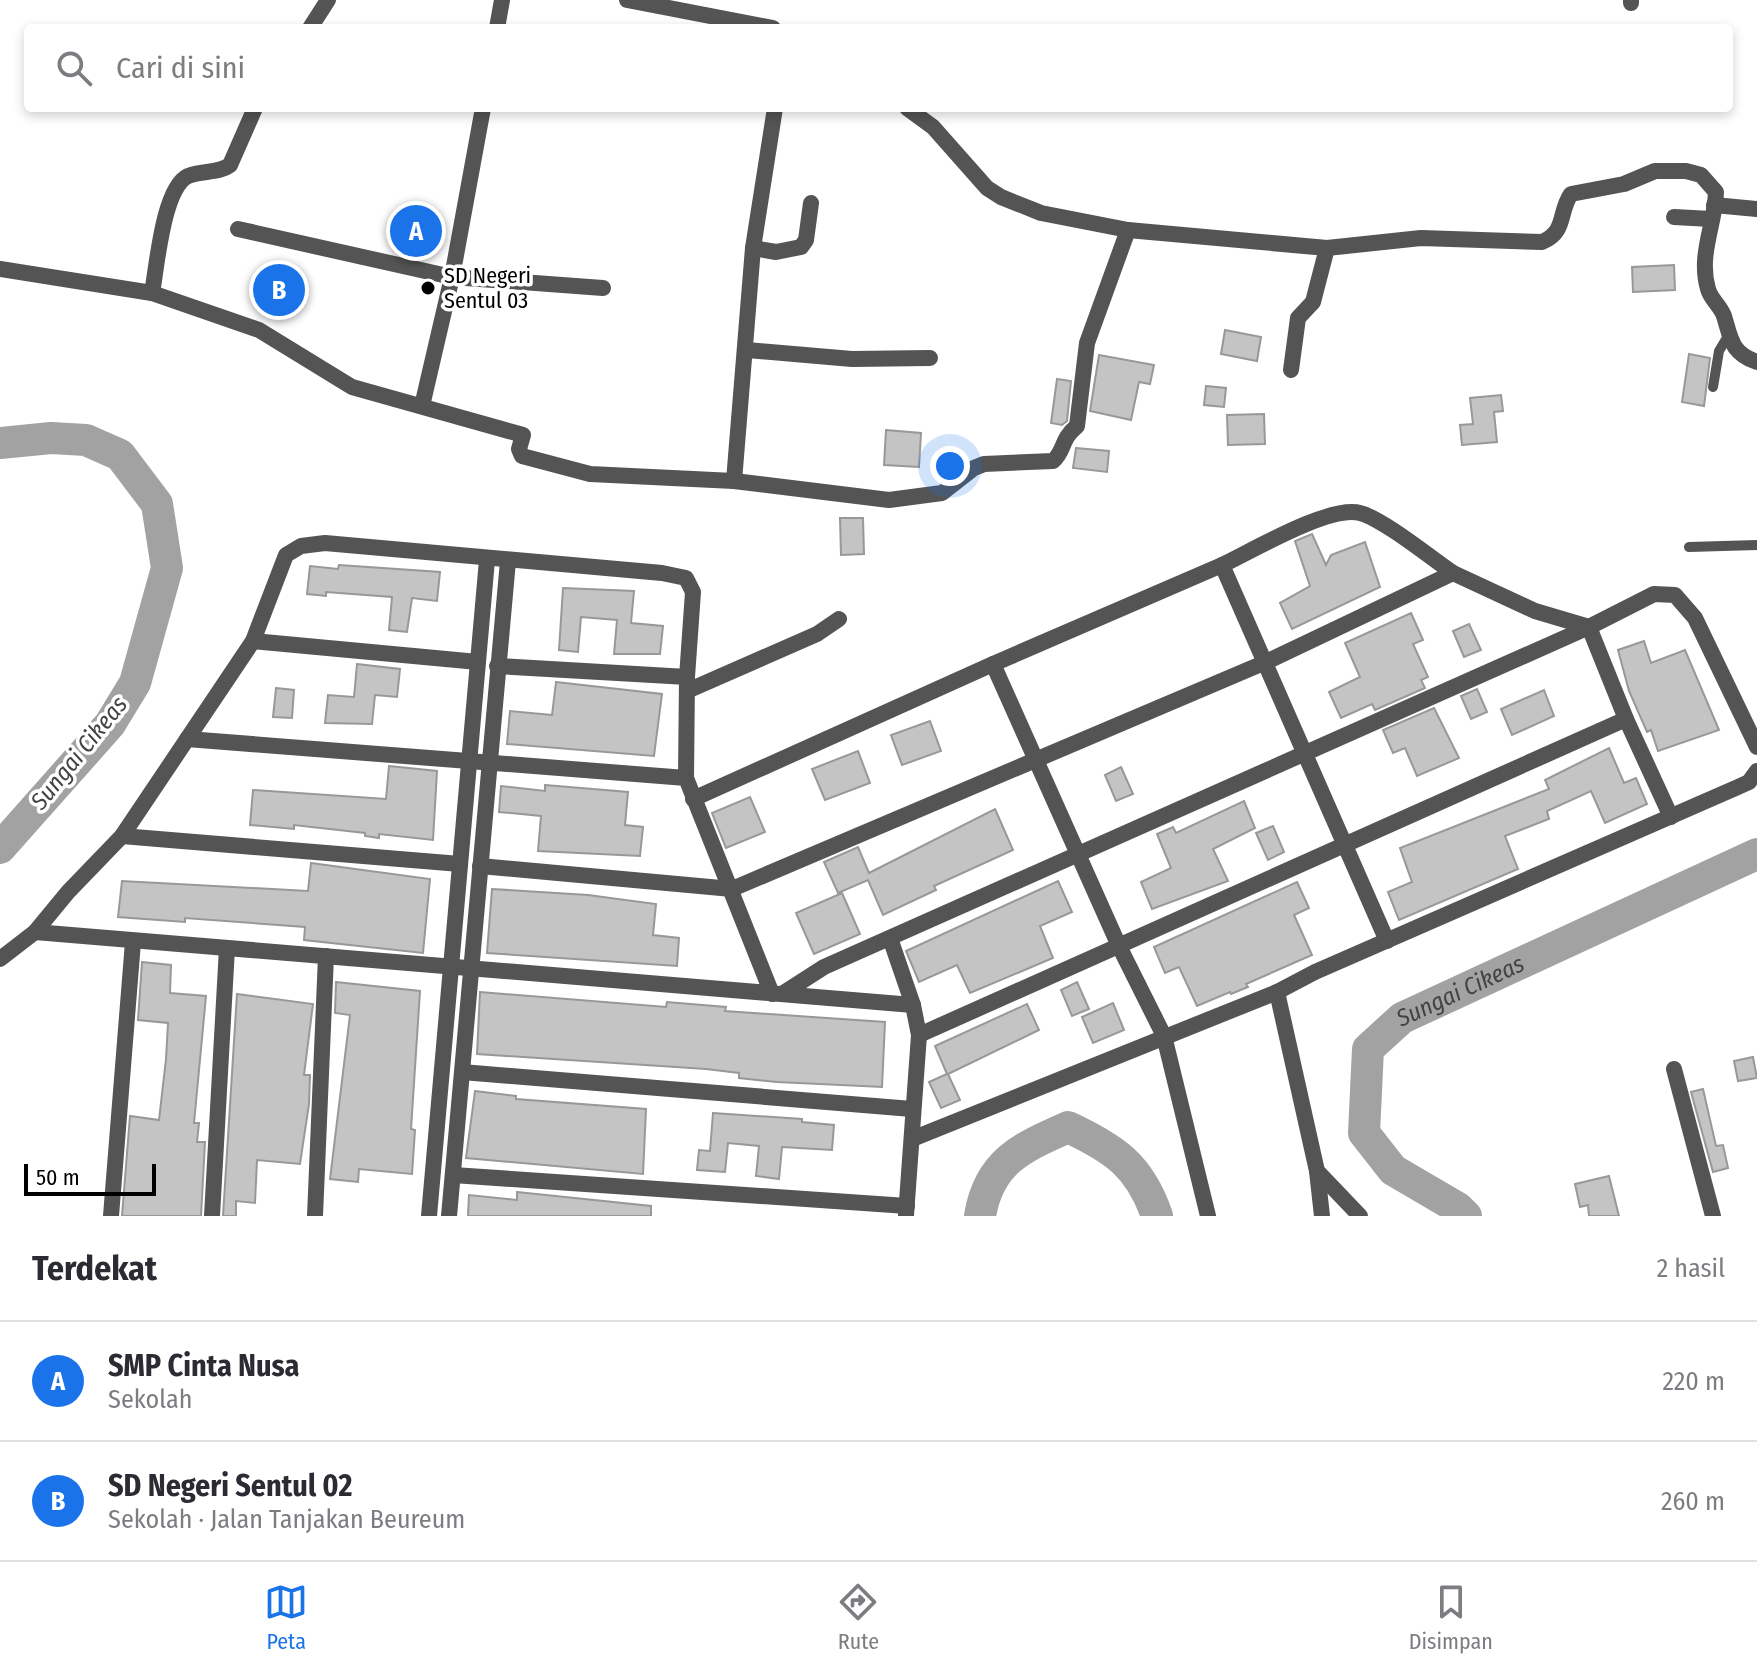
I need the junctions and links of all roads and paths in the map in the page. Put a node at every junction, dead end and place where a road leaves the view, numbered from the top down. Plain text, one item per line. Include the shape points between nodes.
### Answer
1 (328, 0) edge
2 (502, 0) edge
3 (627, 0) edge
4 (701, 6) edge
5 (313, 24) edge
6 (498, 24) edge
7 (760, 24) edge
8 (253, 112) edge
9 (482, 112) edge
10 (774, 112) edge
11 (912, 112) edge
12 (811, 203) dead end
13 (1757, 209) edge
14 (1713, 212) junction
15 (1674, 217) dead end
16 (238, 229) dead end
17 (1128, 230) junction
18 (753, 248) junction
19 (1327, 248) junction
20 (0, 269) edge
21 (452, 277) junction
22 (603, 288) dead end
23 (152, 293) junction
24 (1728, 336) junction
25 (747, 350) junction
26 (930, 358) dead end
27 (1757, 362) edge
28 (1291, 370) dead end
29 (1713, 387) dead end
30 (422, 406) junction
31 (734, 481) junction
32 (1757, 545) edge
33 (1689, 547) dead end
34 (487, 560) junction
35 (508, 561) junction
36 (1222, 565) junction
37 (1453, 573) junction
38 (839, 619) dead end
39 (1589, 627) junction
40 (253, 641) junction
41 (478, 662) junction
42 (1266, 662) junction
43 (993, 664) junction
44 (497, 666) junction
45 (687, 684) junction
46 (1626, 719) junction
47 (187, 739) junction
48 (1757, 747) edge
49 (1305, 753) junction
50 (1035, 758) junction
51 (469, 761) junction
52 (490, 762) junction
53 (1757, 771) edge
54 (686, 778) junction
55 (693, 799) junction
56 (1671, 817) junction
57 (122, 836) junction
58 (1347, 844) junction
59 (1078, 854) junction
60 (460, 864) junction
61 (480, 866) junction
62 (732, 889) junction
63 (35, 932) junction
64 (890, 938) junction
65 (1387, 941) junction
66 (133, 942) junction
67 (1119, 946) junction
68 (227, 948) junction
69 (326, 956) junction
70 (0, 959) edge
71 (451, 965) junction
72 (471, 967) junction
73 (1277, 992) junction
74 (777, 994) junction
75 (913, 1005) junction
76 (919, 1035) junction
77 (1164, 1036) junction
78 (1674, 1069) dead end
79 (462, 1072) junction
80 (912, 1109) junction
81 (912, 1139) junction
82 (1317, 1171) junction
83 (453, 1175) junction
84 (907, 1211) edge
85 (111, 1216) edge
86 (212, 1216) edge
87 (315, 1216) edge
88 (429, 1216) edge
89 (449, 1216) edge
90 (1208, 1216) edge
91 (1322, 1216) edge
92 (1360, 1216) edge
93 (1713, 1216) edge

1 - 5 street
2 - 6 street
3 - 4 street
4 - 7 street
8 - 23 street via 230,165 180,182 166,216
9 - 21 street
10 - 18 street
11 - 17 street via 1001,197 1041,213
12 - 18 street via 801,247 776,252
13 - 14 street
14 - 15 street
14 - 19 street via 1716,192 1701,175 1655,171 1624,184 1571,194 1557,234 1542,242 1421,238
14 - 24 street via 1706,279
16 - 21 street
17 - 19 street
17 - 31 street via 1087,343 1077,426 1065,435 1053,461 984,464 942,493 889,500
18 - 25 street
19 - 28 street via 1314,298 1298,318
20 - 23 street
21 - 22 street
21 - 30 street
23 - 30 street via 259,330 352,387
24 - 27 street via 1738,353
24 - 29 lane via 1719,351
25 - 26 street via 852,359
25 - 31 street
30 - 31 street via 523,435 522,456 590,474
32 - 33 lane
34 - 35 street
34 - 40 street via 325,543 301,546 289,552 279,568
34 - 41 street
35 - 44 street
35 - 45 street via 686,578 693,592
36 - 37 street via 1316,521 1351,512 1372,518
36 - 42 street
36 - 43 street
37 - 39 street via 1535,611
37 - 42 street
38 - 45 street via 817,634
39 - 46 street
39 - 48 street via 1654,594 1675,595 1695,618
39 - 49 street
40 - 41 street
40 - 47 street
41 - 51 street
42 - 49 street
42 - 50 street
43 - 50 street
43 - 55 street
44 - 45 street
44 - 52 street
45 - 54 street
46 - 56 street
46 - 58 street
47 - 51 street
47 - 57 street
49 - 58 street
49 - 59 street
50 - 59 street
50 - 62 street
51 - 52 street
51 - 60 street
52 - 54 street
52 - 61 street
53 - 56 street via 1749,782
54 - 55 street
55 - 62 street
56 - 65 street
57 - 60 street
57 - 63 street
58 - 65 street
58 - 67 street
59 - 64 street
59 - 67 street
60 - 71 street
61 - 62 street
61 - 72 street
62 - 74 street
63 - 66 street
63 - 70 street
64 - 74 street
64 - 75 street
65 - 73 street
66 - 68 street
66 - 85 street
67 - 76 street
67 - 77 street
68 - 69 street
68 - 86 street
69 - 71 street
69 - 87 street
71 - 72 street
71 - 88 street
72 - 74 street
72 - 79 street
73 - 77 street
73 - 82 street
74 - 75 street
75 - 76 street
76 - 80 street
77 - 81 street
77 - 90 street
78 - 93 street
79 - 80 street
79 - 83 street
80 - 81 street
81 - 84 street
82 - 91 street
82 - 92 street
83 - 84 street
83 - 89 street

